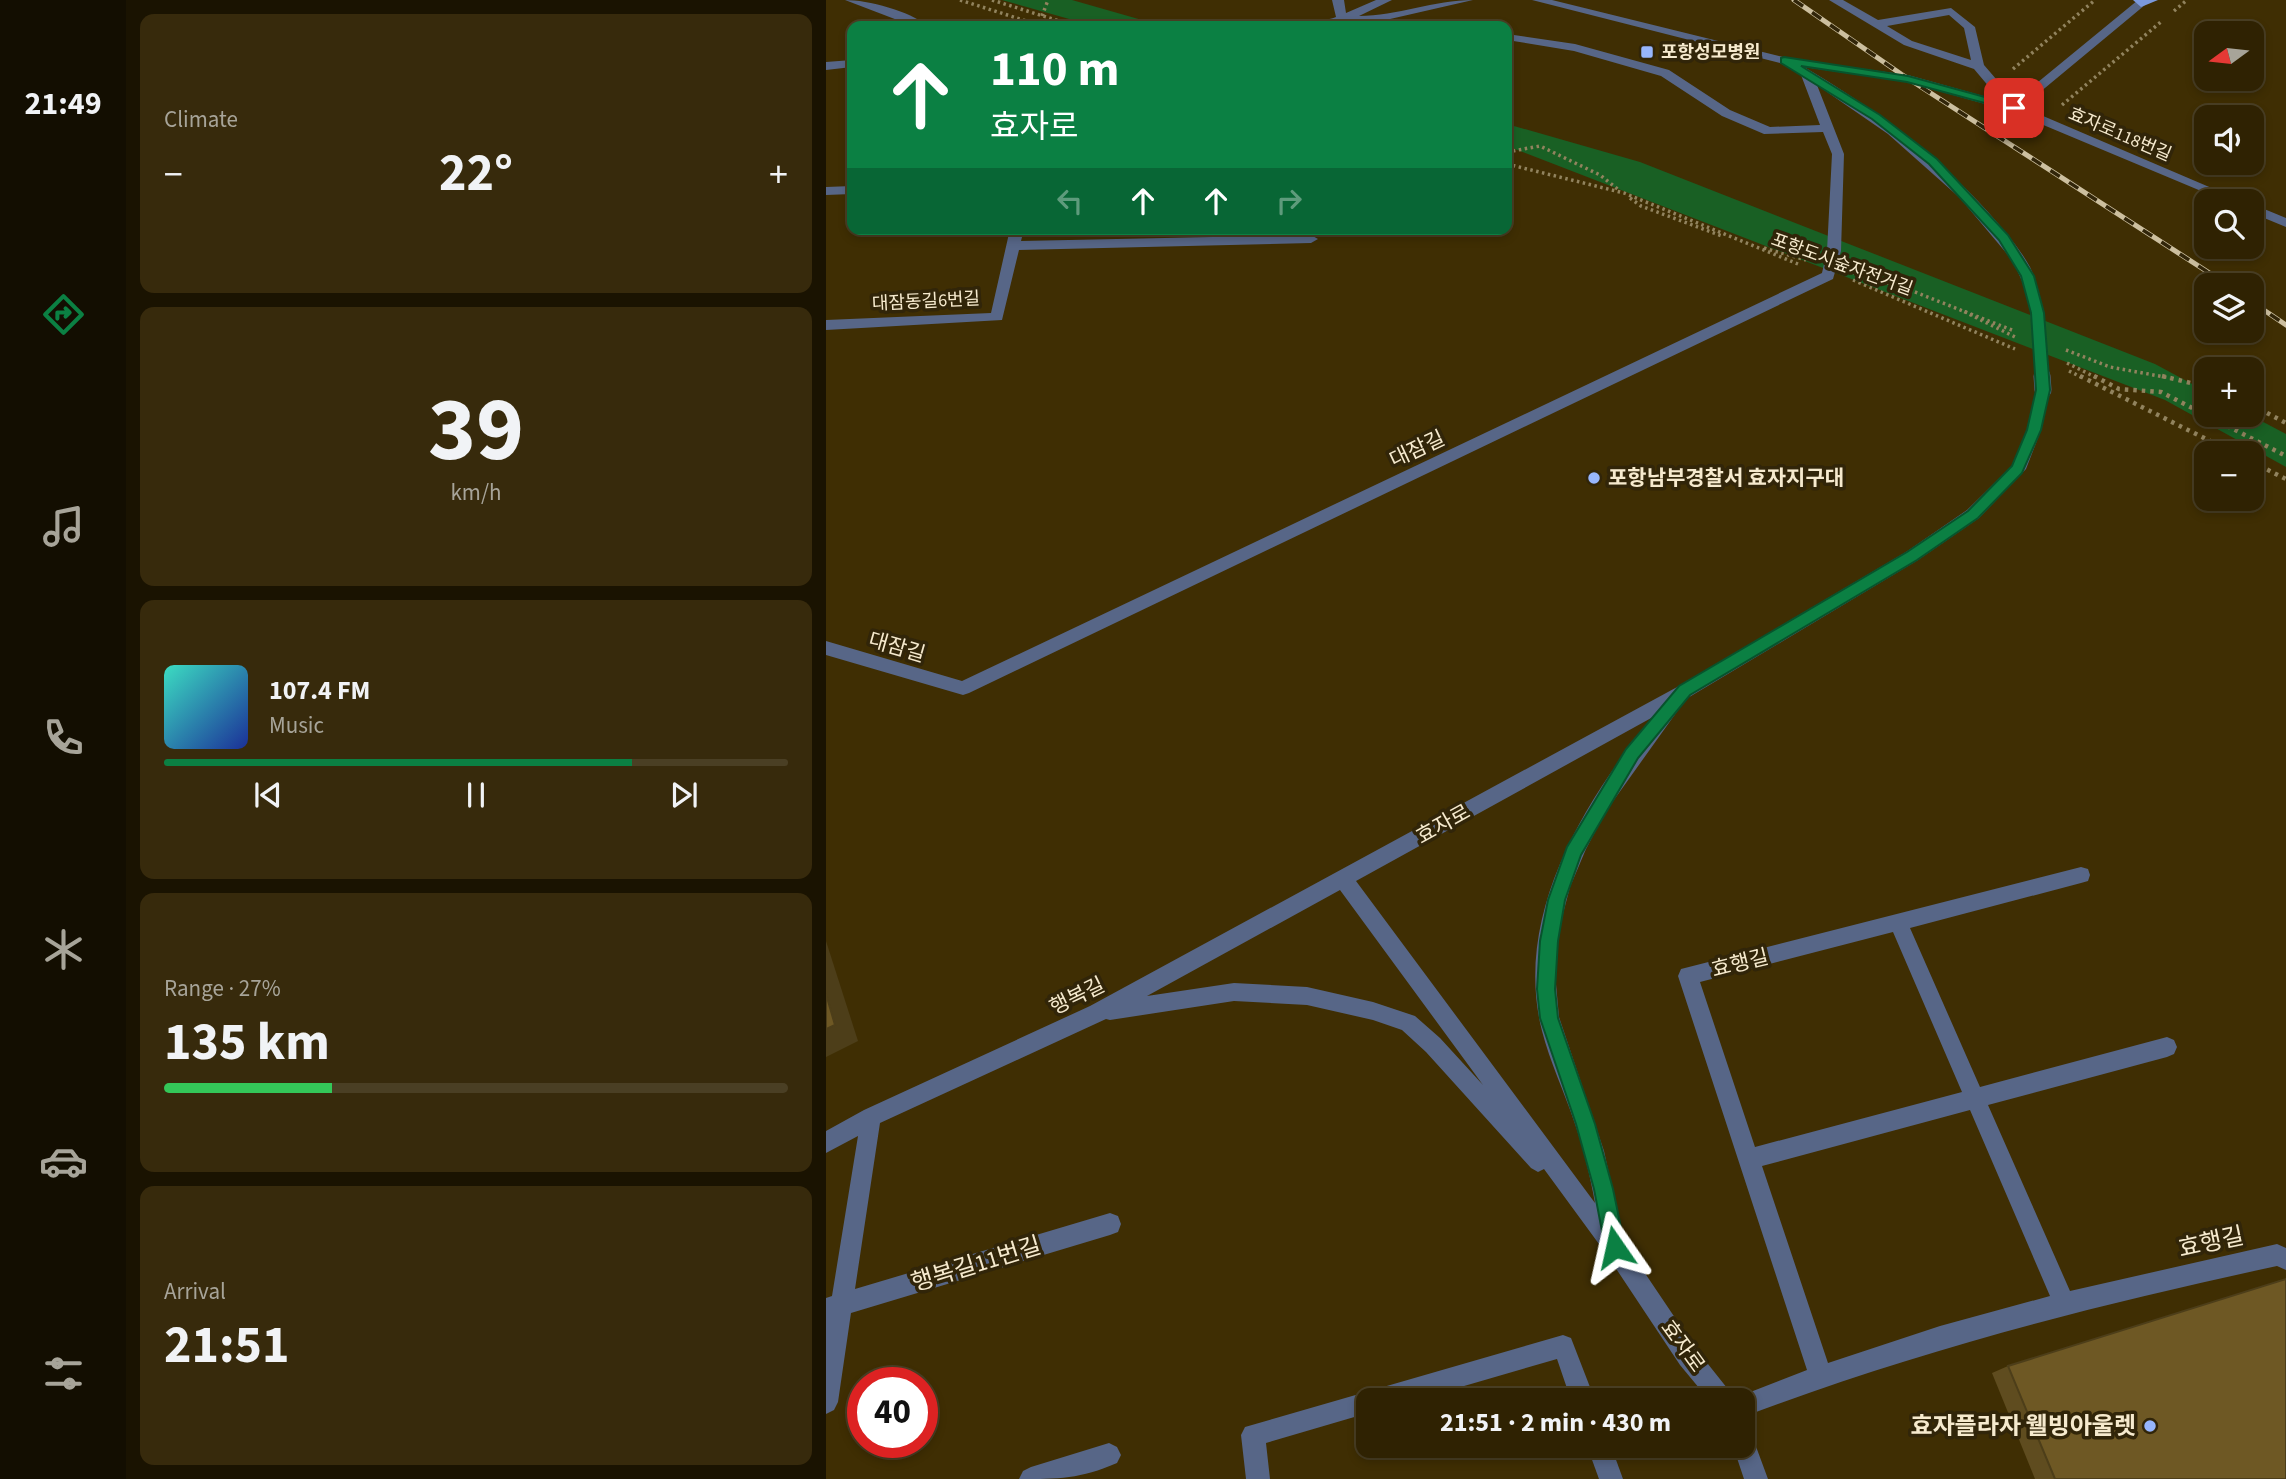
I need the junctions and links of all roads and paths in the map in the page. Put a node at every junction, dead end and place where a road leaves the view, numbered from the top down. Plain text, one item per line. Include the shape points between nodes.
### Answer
1 (851, 0) edge
2 (960, 0) edge
3 (993, 0) edge
4 (1048, 0) edge
5 (1338, 0) edge
6 (1386, 0) edge
7 (1467, 0) edge
8 (1538, 0) edge
9 (1835, 0) edge
10 (2095, 0) edge
11 (2187, 0) edge
12 (2145, 1) edge
13 (1042, 16) junction
14 (1342, 19) junction
15 (911, 21) edge
16 (1025, 21) edge
17 (1058, 21) edge
18 (1337, 21) edge
19 (1876, 24) junction
20 (1512, 38) edge
21 (1784, 60) junction
22 (847, 64) edge
23 (826, 66) edge
24 (1978, 66) junction
25 (1806, 73) junction
26 (1994, 85) junction
27 (2014, 108) junction
28 (2043, 120) junction
29 (1828, 128) junction
30 (1512, 151) edge
31 (1512, 165) edge
32 (2207, 189) edge
33 (847, 190) edge
34 (826, 191) edge
35 (1624, 193) junction
36 (2286, 206) edge
37 (2264, 213) edge
38 (2272, 216) junction
39 (2286, 223) edge
40 (1016, 235) edge
41 (1311, 239) dead end
42 (1744, 242) junction
43 (1013, 246) junction
44 (1829, 271) junction
45 (1963, 311) junction
46 (826, 325) edge
47 (2024, 334) dead end
48 (2023, 341) dead end
49 (2061, 348) dead end
50 (2015, 349) dead end
51 (2059, 359) dead end
52 (2066, 370) dead end
53 (2194, 384) edge
54 (2264, 411) edge
55 (2286, 423) edge
56 (2210, 441) edge
57 (2286, 456) edge
58 (2264, 468) edge
59 (2286, 479) edge
60 (826, 648) edge
61 (1685, 691) junction
62 (2081, 875) dead end
63 (1343, 879) junction
64 (1898, 922) junction
65 (1097, 1013) junction
66 (2167, 1047) dead end
67 (1975, 1098) junction
68 (871, 1117) junction
69 (826, 1143) edge
70 (1749, 1159) junction
71 (1111, 1224) dead end
72 (1615, 1247) junction
73 (2286, 1259) edge
74 (2064, 1302) junction
75 (834, 1306) edge
76 (1820, 1374) junction
77 (1418, 1388) edge
78 (1579, 1388) edge
79 (1714, 1388) edge
80 (1755, 1400) edge
81 (826, 1402) edge
82 (1356, 1405) edge
83 (1109, 1455) dead end
84 (1603, 1458) edge
85 (1749, 1458) edge
86 (1031, 1479) edge
87 (1258, 1479) edge
88 (1611, 1479) edge
89 (1756, 1479) edge

1 - 15 street
2 - 16 path
3 - 13 path
4 - 13 path
5 - 14 street
6 - 14 street
7 - 14 street via 1377,19
8 - 21 street
9 - 19 street
10 - 26 path
11 - 28 path
12 - 27 street
13 - 17 path
14 - 18 street
19 - 24 street via 1908,43
19 - 24 street via 1951,11 1969,27
20 - 29 street via 1575,48 1665,73 1726,113 1768,131
21 - 25 street
21 - 27 street, 효자로118번길 via 1908,79
22 - 23 street
24 - 26 street
25 - 29 street
25 - 61 street, 효자로, bridge via 1876,117 1933,162 2004,238 2027,276 2037,313 2043,390 2018,469 1973,514 1912,556
26 - 27 street
27 - 28 street, 효자로118번길
28 - 32 street, 효자로118번길
29 - 44 street via 1838,154
30 - 35 path via 1540,146 1600,175
31 - 35 path, 포항도시숲자전거길
33 - 34 street
35 - 42 path, 포항도시숲자전거길
36 - 38 street
37 - 38 street
38 - 39 street
40 - 43 street, 대잠동길6번길
41 - 43 street
42 - 44 path, 포항도시숲자전거길
42 - 44 path
43 - 46 street, 대잠동길6번길 via 997,317
44 - 45 path via 1910,290
44 - 50 path, 포항도시숲자전거길
44 - 60 street, 대잠길 via 963,688
45 - 47 path
45 - 48 path
49 - 53 path via 2110,367
51 - 57 path via 2119,389 2161,392
52 - 56 path
54 - 55 path
58 - 59 path
61 - 63 street, 효자로
61 - 72 street via 1632,754 1573,852 1556,900 1549,941 1549,1018 1586,1124
62 - 64 street, 효행길
63 - 65 street, 행복길
63 - 72 street, 효자로
64 - 67 street
64 - 70 street, 효행길 via 1688,976
65 - 68 street, 행복길
65 - 72 street via 1234,992 1307,996 1408,1023
66 - 67 street
67 - 70 street
67 - 74 street
68 - 69 street, 행복길
68 - 75 street
70 - 76 street, 효행길
71 - 75 street, 행복길11번길
72 - 79 street, 효자로
73 - 74 street, 효행길 via 2277,1255
74 - 76 street, 효행길
75 - 81 street
76 - 80 street, 효행길
77 - 78 street via 1563,1346
82 - 87 street via 1253,1435
83 - 86 street
84 - 88 street
85 - 89 street

